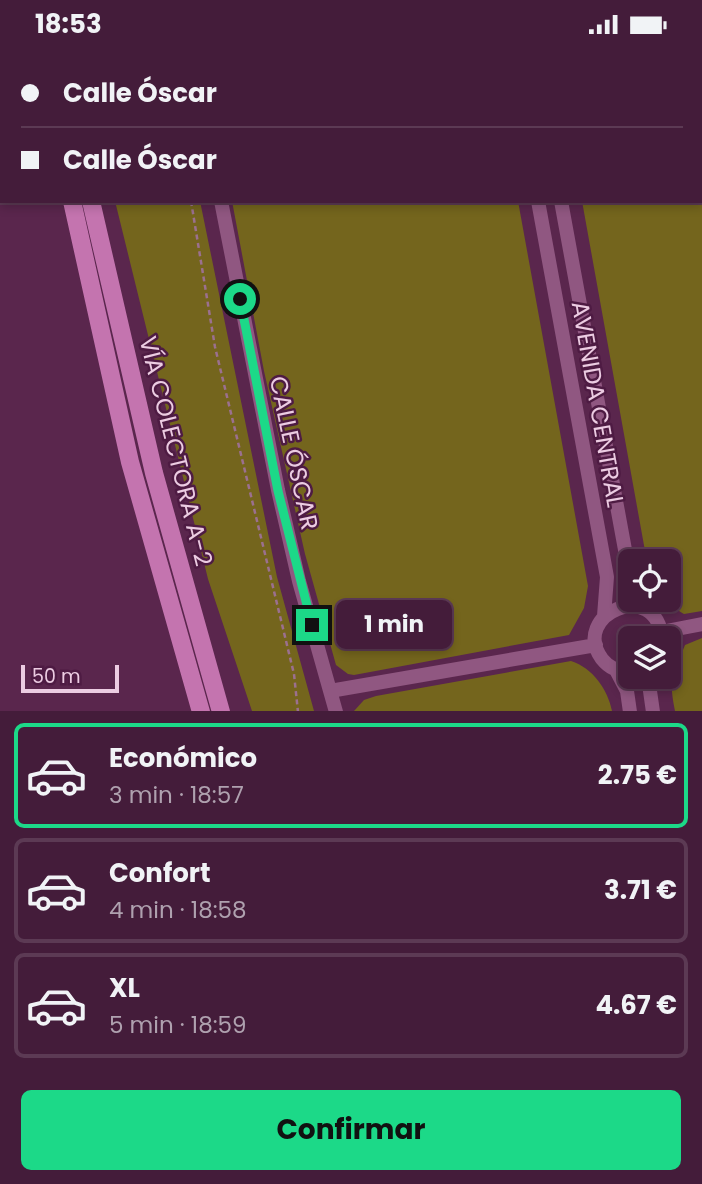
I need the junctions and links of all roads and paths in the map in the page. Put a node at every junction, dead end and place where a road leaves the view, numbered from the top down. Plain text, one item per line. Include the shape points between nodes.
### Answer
1 (72, 203) edge
2 (91, 203) edge
3 (191, 203) edge
4 (221, 203) edge
5 (538, 203) edge
6 (561, 203) edge
7 (625, 549) edge
8 (618, 607) edge
9 (604, 616) junction
10 (702, 624) edge
11 (681, 630) edge
12 (596, 645) junction
13 (618, 668) edge
14 (627, 689) edge
15 (650, 689) edge
16 (330, 691) junction
17 (201, 711) edge
18 (221, 711) edge
19 (298, 711) edge
20 (336, 711) edge
21 (631, 711) edge
22 (653, 711) edge

1 - 17 main road, VÍA COLECTORA A-2 via 130,462
2 - 18 main road, VÍA COLECTORA A-2 via 154,473
3 - 19 path via 215,347 294,674
4 - 16 street, CALLE ÓSCAR via 278,491
5 - 9 street, AVENIDA CENTRAL via 607,577
6 - 7 street, AVENIDA CENTRAL
8 - 9 street
9 - 12 street, AVENIDA CENTRAL
10 - 11 street
12 - 13 street via 599,656
12 - 16 street
14 - 21 street
15 - 22 street
16 - 20 street, CALLE ÓSCAR

